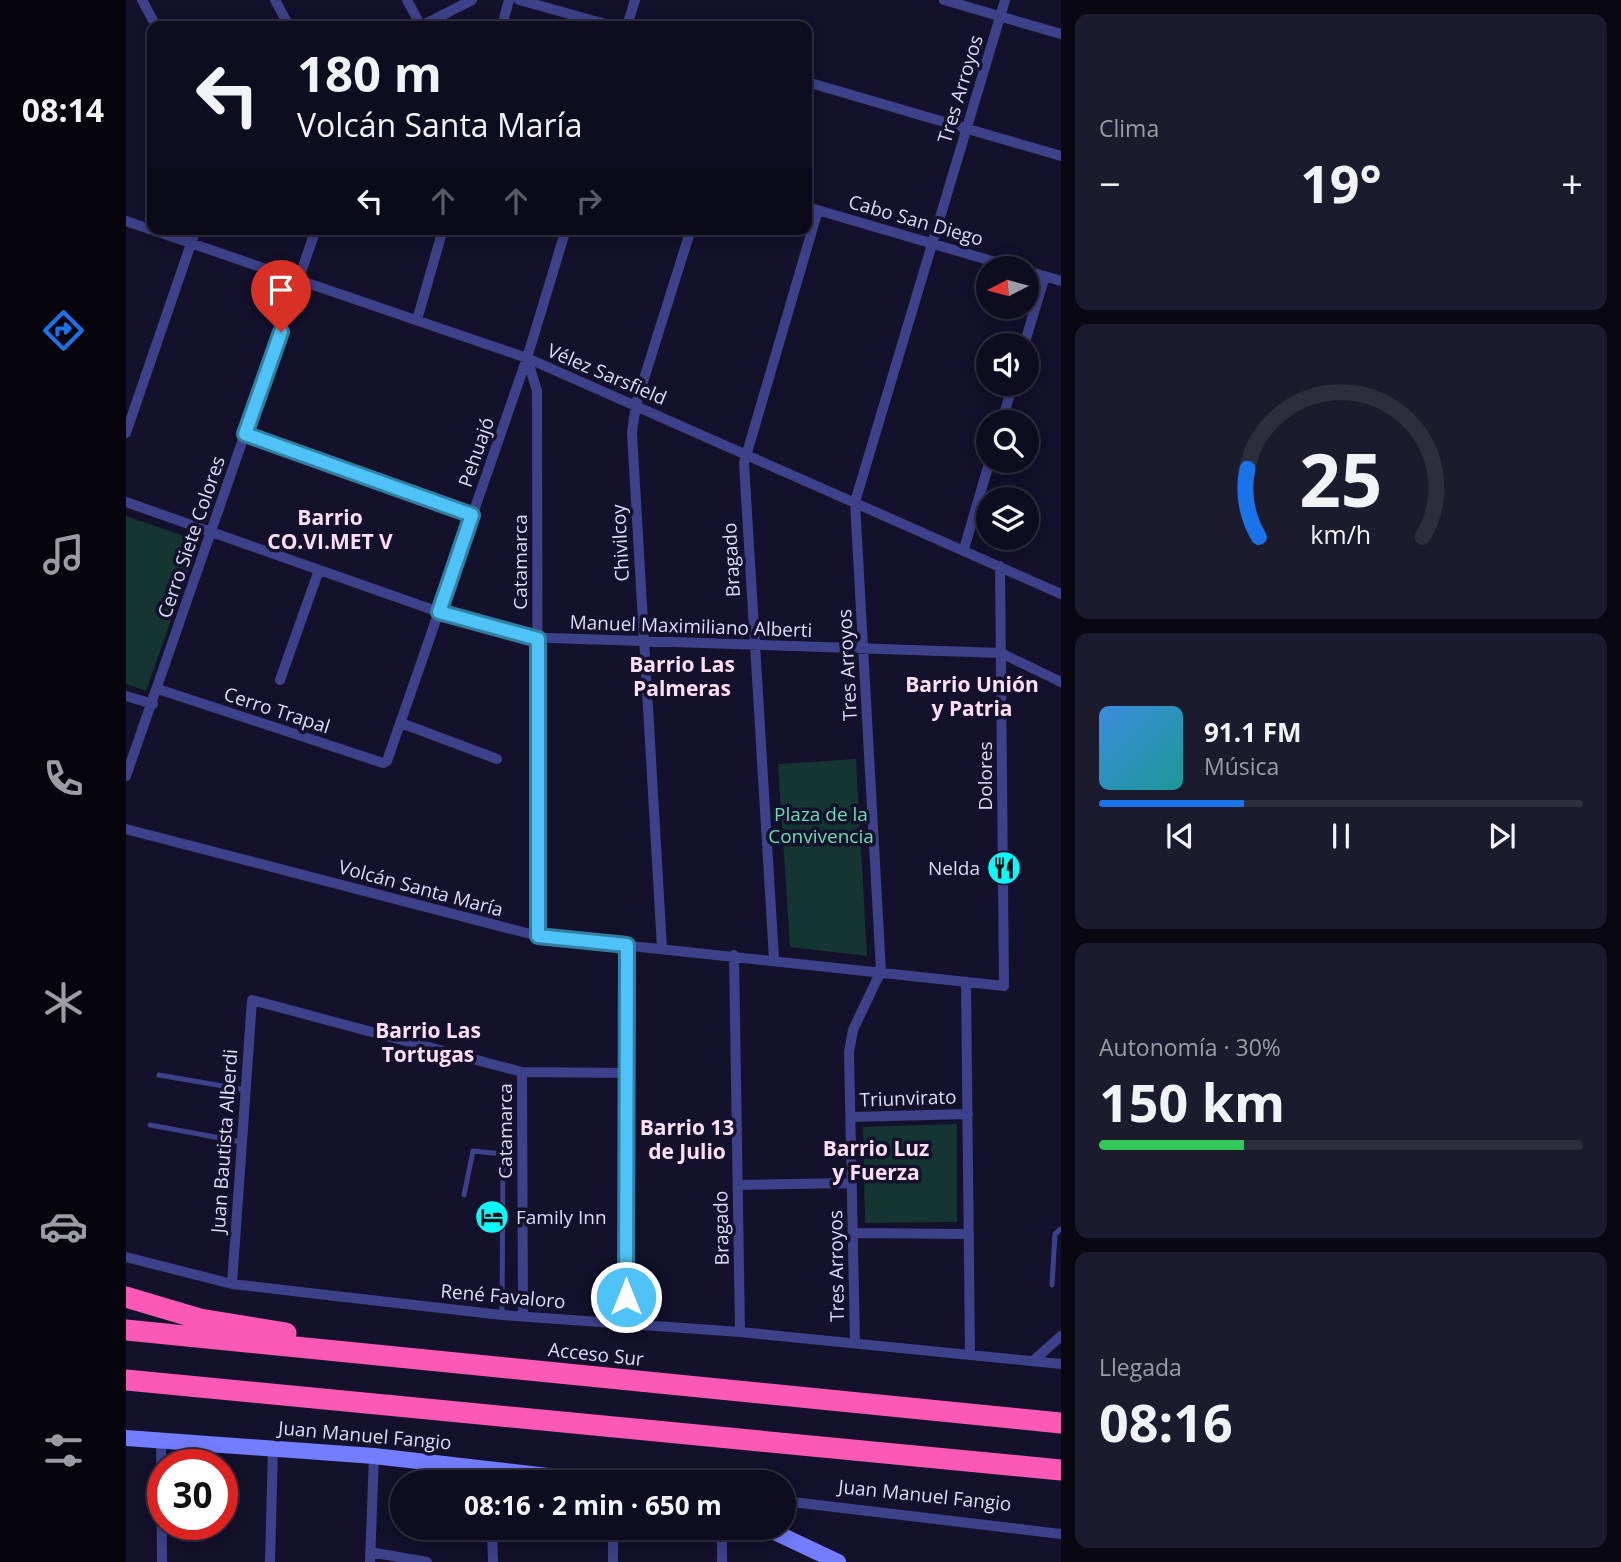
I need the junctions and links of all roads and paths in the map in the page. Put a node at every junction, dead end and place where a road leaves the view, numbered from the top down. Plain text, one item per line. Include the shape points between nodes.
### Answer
1 (142, 0) edge
2 (275, 0) edge
3 (407, 0) edge
4 (472, 0) edge
5 (509, 0) edge
6 (519, 0) edge
7 (635, 0) edge
8 (944, 0) edge
9 (1005, 0) edge
10 (1000, 16) junction
11 (153, 21) edge
12 (286, 21) edge
13 (418, 21) edge
14 (431, 21) edge
15 (503, 21) edge
16 (595, 21) edge
17 (629, 21) edge
18 (1061, 34) edge
19 (812, 83) edge
20 (967, 128) junction
21 (1061, 156) edge
22 (813, 208) edge
23 (126, 221) edge
24 (147, 228) edge
25 (166, 235) edge
26 (194, 235) edge
27 (314, 235) edge
28 (441, 235) edge
29 (564, 235) edge
30 (689, 235) edge
31 (805, 235) edge
32 (932, 243) junction
33 (191, 244) junction
34 (976, 256) edge
35 (1040, 275) edge
36 (1045, 276) junction
37 (299, 281) junction
38 (1061, 281) edge
39 (417, 320) junction
40 (1028, 333) edge
41 (527, 358) junction
42 (636, 404) junction
43 (126, 433) edge
44 (245, 434) junction
45 (744, 453) junction
46 (986, 473) edge
47 (126, 502) edge
48 (855, 502) junction
49 (472, 515) junction
50 (211, 532) junction
51 (964, 549) junction
52 (1000, 566) junction
53 (319, 570) junction
54 (1061, 594) edge
55 (439, 612) junction
56 (538, 639) junction
57 (643, 642) junction
58 (753, 646) junction
59 (864, 649) junction
60 (1001, 653) junction
61 (280, 680) dead end
62 (1061, 682) edge
63 (158, 689) junction
64 (126, 696) edge
65 (153, 704) junction
66 (401, 723) junction
67 (497, 759) dead end
68 (385, 763) joint
69 (126, 776) edge
70 (126, 829) edge
71 (538, 936) junction
72 (627, 945) junction
73 (662, 948) junction
74 (734, 955) junction
75 (774, 959) junction
76 (881, 971) junction
77 (966, 982) junction
78 (1004, 986) joint
79 (522, 1072) junction
80 (627, 1073) junction
81 (159, 1075) dead end
82 (246, 1090) junction
83 (968, 1114) junction
84 (850, 1117) junction
85 (150, 1125) dead end
86 (242, 1142) junction
87 (852, 1183) junction
88 (738, 1185) junction
89 (464, 1195) dead end
90 (1061, 1229) edge
91 (853, 1233) junction
92 (969, 1234) junction
93 (126, 1257) edge
94 (232, 1284) junction
95 (1052, 1286) dead end
96 (126, 1297) edge
97 (502, 1315) junction
98 (523, 1316) junction
99 (626, 1323) junction
100 (126, 1330) edge
101 (740, 1332) junction
102 (1061, 1336) edge
103 (855, 1343) junction
104 (970, 1355) junction
105 (440, 1361) junction
106 (1033, 1361) junction
107 (1061, 1364) edge
108 (126, 1380) edge
109 (126, 1394) edge
110 (350, 1401) junction
111 (1061, 1423) edge
112 (126, 1438) edge
113 (161, 1438) junction
114 (273, 1447) junction
115 (374, 1456) junction
116 (456, 1470) edge
117 (1061, 1470) edge
118 (796, 1502) edge
119 (1061, 1534) edge
120 (492, 1540) edge
121 (613, 1540) edge
122 (722, 1540) edge
123 (791, 1540) edge
124 (370, 1557) edge
125 (162, 1562) edge
126 (270, 1562) edge
127 (428, 1562) edge
128 (493, 1562) edge
129 (613, 1562) edge
130 (722, 1562) edge
131 (838, 1562) edge

1 - 11 street
2 - 12 street
3 - 13 street
4 - 14 street
5 - 15 street
6 - 16 street
7 - 17 street
8 - 10 street
9 - 10 street, Tres Arroyos
10 - 18 street
10 - 20 street, Tres Arroyos
19 - 20 street
20 - 21 street
20 - 32 street, Tres Arroyos
22 - 32 street, Cabo San Diego
23 - 24 street, Vélez Sarsfield
25 - 33 street, Vélez Sarsfield
26 - 33 street
27 - 37 street, Cerro Siete Colores
28 - 39 street
29 - 41 street, Pehuajó
30 - 42 street, Chivilcoy
31 - 45 street, Bragado
32 - 34 street, Cabo San Diego
32 - 48 street, Tres Arroyos
33 - 37 street, Vélez Sarsfield
33 - 43 street
35 - 36 street
36 - 38 street
36 - 40 street
37 - 39 street, Vélez Sarsfield
37 - 44 street, Cerro Siete Colores
39 - 41 street, Vélez Sarsfield
41 - 42 street, Vélez Sarsfield
41 - 49 street, Pehuajó
41 - 56 street, Catamarca via 537,391
42 - 45 street, Vélez Sarsfield
42 - 57 street, Chivilcoy via 632,433
44 - 49 street
44 - 50 street, Cerro Siete Colores
45 - 48 street, Vélez Sarsfield
45 - 58 street, Bragado
46 - 51 street
47 - 50 street, Manuel Maximiliano Alberti
48 - 51 street, Vélez Sarsfield
48 - 59 street, Tres Arroyos
49 - 55 street, Pehuajó
50 - 53 street, Manuel Maximiliano Alberti
50 - 63 street, Cerro Siete Colores
51 - 52 street, Vélez Sarsfield
52 - 54 street, Vélez Sarsfield
52 - 60 street, Dolores
53 - 55 street, Manuel Maximiliano Alberti
53 - 61 street
55 - 56 street, Manuel Maximiliano Alberti
55 - 66 street, Pehuajó
56 - 57 street, Manuel Maximiliano Alberti
56 - 71 street, Catamarca
57 - 58 street, Manuel Maximiliano Alberti
57 - 73 street, Chivilcoy
58 - 59 street, Manuel Maximiliano Alberti
58 - 75 street, Bragado
59 - 60 street, Manuel Maximiliano Alberti
59 - 76 street, Tres Arroyos
60 - 62 street, Manuel Maximiliano Alberti
60 - 78 street, Dolores
63 - 65 street, Cerro Siete Colores
63 - 68 street, Cerro Trapal
64 - 65 street
65 - 69 street, Cerro Siete Colores
66 - 67 street
66 - 68 street, Pehuajó
70 - 71 street, Volcán Santa María
71 - 72 street, Volcán Santa María
72 - 73 street, Volcán Santa María
72 - 80 street
73 - 74 street, Volcán Santa María
74 - 75 street, Volcán Santa María
74 - 88 street, Bragado
75 - 76 street, Volcán Santa María
76 - 77 street, Volcán Santa María
76 - 84 street, Tres Arroyos via 850,1041
77 - 78 street, Volcán Santa María
77 - 83 street
79 - 80 street
79 - 82 street, Juan Bautista Alberdi via 252,1000
79 - 98 street, Catamarca
80 - 99 street
81 - 82 lane
82 - 86 street, Juan Bautista Alberdi
83 - 84 street, Triunvirato
83 - 92 street
84 - 87 street, Tres Arroyos
85 - 86 lane
86 - 94 street, Juan Bautista Alberdi
87 - 88 street
87 - 91 street, Tres Arroyos
88 - 101 street, Bragado
89 - 97 lane via 473,1151 503,1154
90 - 95 lane via 1055,1234
91 - 92 street
91 - 103 street, Tres Arroyos
92 - 104 street
93 - 94 street, René Favaloro
94 - 97 street, René Favaloro
96 - 105 highway via 200,1319
97 - 98 street, René Favaloro
98 - 99 street, René Favaloro
99 - 101 street, René Favaloro
100 - 105 highway, Acceso Sur
101 - 103 street, René Favaloro
102 - 106 street
103 - 104 street, René Favaloro
104 - 106 street, René Favaloro
105 - 111 highway, Acceso Sur
106 - 107 street, René Favaloro
108 - 110 highway
109 - 110 highway
110 - 117 highway
112 - 113 street, Juan Manuel Fangio
113 - 114 street, Juan Manuel Fangio
113 - 125 street
114 - 115 street, Juan Manuel Fangio
114 - 126 street
115 - 116 street, Juan Manuel Fangio
115 - 124 street
118 - 119 street, Juan Manuel Fangio
120 - 128 street
121 - 129 street
122 - 130 street
123 - 131 street
124 - 127 street

